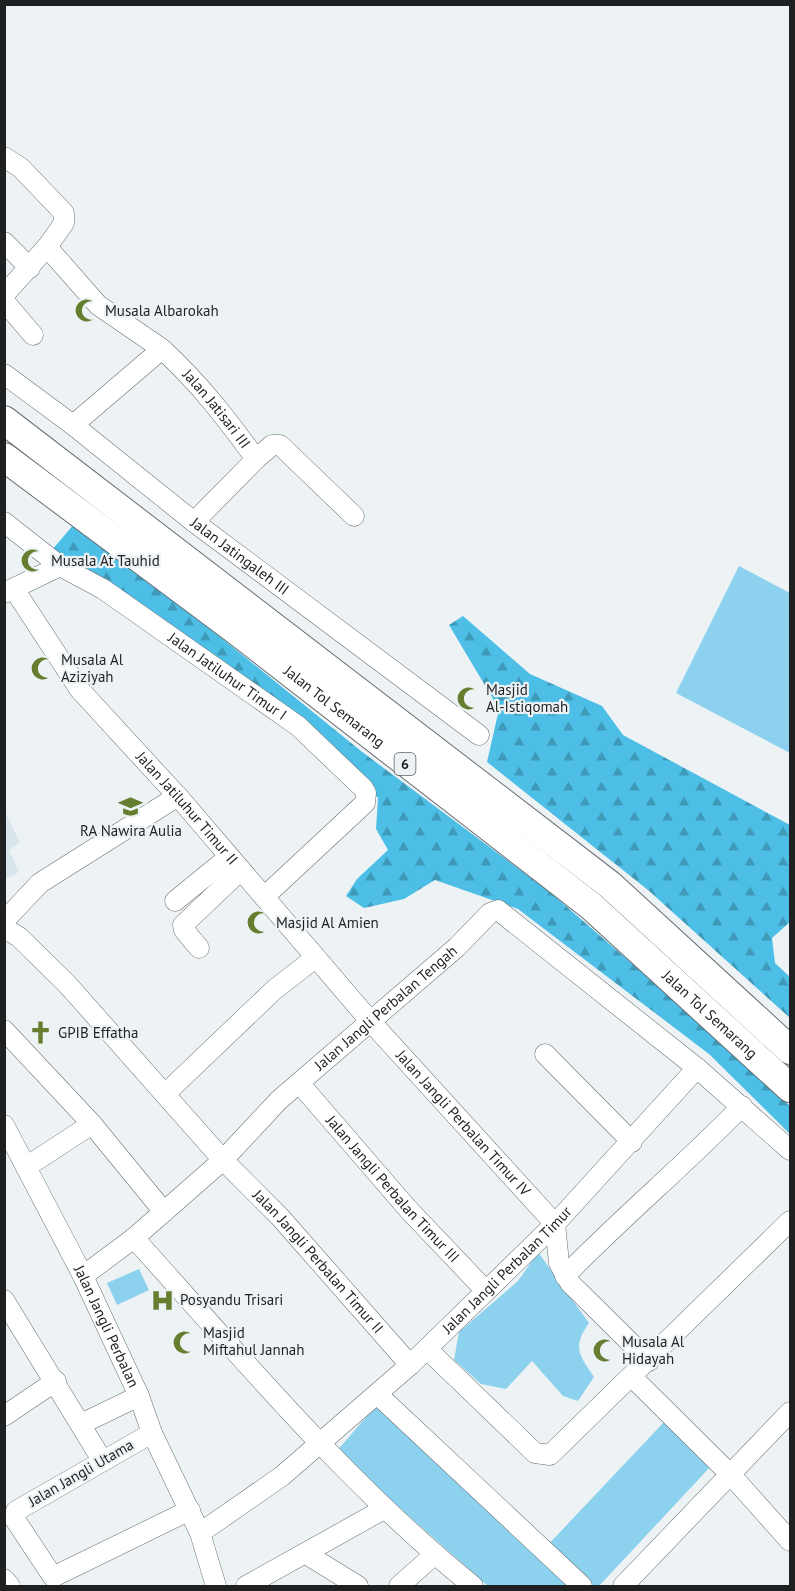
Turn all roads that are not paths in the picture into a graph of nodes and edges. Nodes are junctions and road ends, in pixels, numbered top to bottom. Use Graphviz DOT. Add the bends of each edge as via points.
graph roads {
  1 [pos="4,157"];
  2 [pos="4,242"];
  3 [pos="47,247"];
  4 [pos="30,267"];
  5 [pos="4,295"];
  6 [pos="4,301"];
  7 [pos="33,335"];
  8 [pos="162,349"];
  9 [pos="4,374"];
  10 [pos="4,420"];
  11 [pos="73,425"];
  12 [pos="4,456"];
  13 [pos="256,459"];
  14 [pos="354,516"];
  15 [pos="4,522"];
  16 [pos="194,522"];
  17 [pos="60,566"];
  18 [pos="9,591"];
  19 [pos="479,735"];
  20 [pos="178,796"];
  21 [pos="235,863"];
  22 [pos="264,897"];
  23 [pos="175,901"];
  24 [pos="4,921"];
  25 [pos="4,928"];
  26 [pos="199,948"];
  27 [pos="315,958"];
  28 [pos="371,1022"];
  29 [pos="4,1030"];
  30 [pos="790,1050"];
  31 [pos="546,1054"];
  32 [pos="698,1068"];
  33 [pos="300,1084"];
  34 [pos="790,1088"];
  35 [pos="165,1094"];
  36 [pos="742,1106"];
  37 [pos="92,1124"];
  38 [pos="4,1125"];
  39 [pos="632,1142"];
  40 [pos="790,1150"];
  41 [pos="223,1160"];
  42 [pos="26,1167"];
  43 [pos="164,1212"];
  44 [pos="790,1221"];
  45 [pos="555,1224"];
  46 [pos="134,1238"];
  47 [pos="83,1276"];
  48 [pos="565,1276"];
  49 [pos="486,1291"];
  50 [pos="4,1300"];
  51 [pos="427,1349"];
  52 [pos="649,1361"];
  53 [pos="411,1365"];
  54 [pos="632,1377"];
  55 [pos="56,1381"];
  56 [pos="377,1394"];
  57 [pos="139,1396"];
  58 [pos="790,1412"];
  59 [pos="4,1416"];
  60 [pos="81,1424"];
  61 [pos="152,1433"];
  62 [pos="320,1444"];
  63 [pos="102,1460"];
  64 [pos="731,1475"];
  65 [pos="384,1509"];
  66 [pos="190,1510"];
  67 [pos="200,1533"];
  68 [pos="790,1541"];
  69 [pos="306,1554"];
  70 [pos="434,1555"];
  71 [pos="4,1580"];
  72 [pos="56,1582"];
  73 [pos="10,1587"];
  74 [pos="216,1587"];
  75 [pos="246,1587"];
  76 [pos="358,1587"];
  77 [pos="399,1587"];
  78 [pos="473,1587"];
  79 [pos="582,1587"];
  80 [pos="623,1587"];
  1 -- 3 [label="street" via="21,168 64,213 64,223"];
  2 -- 4 [label="street"];
  3 -- 4 [label="street"];
  3 -- 8 [label="street, Jalan Jatisari III" via="98,305"];
  4 -- 5 [label="street"];
  6 -- 7 [label="street"];
  8 -- 11 [label="street"];
  8 -- 13 [label="street, Jalan Jatisari III" via="204,389"];
  9 -- 11 [label="street, Jalan Jatingaleh III"];
  10 -- 30 [label="highway, Jalan Tol Semarang / 6" via="610,885"];
  11 -- 16 [label="street, Jalan Jatingaleh III"];
  12 -- 34 [label="highway, Jalan Tol Semarang / 6" via="591,906"];
  13 -- 14 [label="street" via="272,445 280,445"];
  13 -- 16 [label="street, Jalan Jatisari III"];
  15 -- 17 [label="street"];
  16 -- 19 [label="street, Jalan Jatingaleh III"];
  17 -- 18 [label="street"];
  17 -- 22 [label="street, Jalan Jatiluhur Timur I" via="103,589 298,726 363,788 367,798 361,807"];
  18 -- 20 [label="street, Jalan Jatiluhur Timur II" via="80,690"];
  20 -- 21 [label="street, Jalan Jatiluhur Timur II"];
  20 -- 24 [label="street" via="40,883"];
  21 -- 22 [label="street, Jalan Jatiluhur Timur II"];
  21 -- 23 [label="street"];
  21 -- 26 [label="street" via="183,925"];
  22 -- 27 [label="street, Jalan Jatiluhur Timur II"];
  25 -- 35 [label="street, Jalan Jangli Perbalan Timur II" via="19,937 67,984"];
  27 -- 28 [label="street, Jalan Jatiluhur Timur II"];
  27 -- 35 [label="street" via="274,990"];
  28 -- 32 [label="street, Jalan Jangli Perbalan Tengah" via="490,913 498,910"];
  28 -- 33 [label="street, Jalan Jangli Perbalan Tengah"];
  28 -- 45 [label="street, Jalan Jangli Perbalan Timur IV"];
  29 -- 37 [label="street"];
  31 -- 39 [label="street"];
  32 -- 36 [label="street"];
  32 -- 39 [label="street, Jalan Jangli Perbalan Timur"];
  33 -- 41 [label="street, Jalan Jangli Perbalan Tengah" via="260,1119"];
  33 -- 49 [label="street, Jalan Jangli Perbalan Timur III" via="408,1209"];
  35 -- 41 [label="street, Jalan Jangli Perbalan Timur II"];
  36 -- 40 [label="street"];
  36 -- 48 [label="street"];
  37 -- 42 [label="street"];
  37 -- 43 [label="street"];
  38 -- 42 [label="street, Jalan Jangli Perbalan"];
  39 -- 45 [label="street, Jalan Jangli Perbalan Timur"];
  41 -- 43 [label="street, Jalan Jangli Perbalan Tengah"];
  41 -- 53 [label="street, Jalan Jangli Perbalan Timur II" via="280,1217"];
  42 -- 47 [label="street, Jalan Jangli Perbalan"];
  43 -- 46 [label="street, Jalan Jangli Perbalan Tengah"];
  44 -- 52 [label="street"];
  45 -- 48 [label="street" via="559,1263"];
  45 -- 49 [label="street, Jalan Jangli Perbalan Timur"];
  46 -- 47 [label="street, Jalan Jangli Perbalan Tengah"];
  46 -- 62 [label="street"];
  47 -- 57 [label="street, Jalan Jangli Perbalan"];
  48 -- 52 [label="street"];
  49 -- 51 [label="street, Jalan Jangli Perbalan Timur"];
  50 -- 55 [label="street"];
  51 -- 53 [label="street, Jalan Jangli Perbalan Timur"];
  51 -- 54 [label="street" via="541,1455 555,1451"];
  52 -- 54 [label="street"];
  53 -- 56 [label="street, Jalan Jangli Perbalan Timur"];
  54 -- 64 [label="street"];
  55 -- 59 [label="street"];
  55 -- 60 [label="street"];
  56 -- 62 [label="street, Jalan Jangli Perbalan Timur"];
  56 -- 79 [label="street"];
  57 -- 60 [label="street"];
  57 -- 61 [label="street, Jalan Jangli Perbalan"];
  58 -- 64 [label="street"];
  60 -- 63 [label="street"];
  61 -- 63 [label="street, Jalan Jangli Utama"];
  61 -- 66 [label="street, Jalan Jangli Perbalan"];
  62 -- 65 [label="street"];
  62 -- 67 [label="street, Jalan Jangli Perbalan Timur" via="282,1476"];
  63 -- 72 [label="street, Jalan Jangli Utama" via="14,1513"];
  64 -- 68 [label="street"];
  64 -- 80 [label="street"];
  65 -- 69 [label="street"];
  65 -- 70 [label="street"];
  66 -- 67 [label="street, Jalan Jangli Perbalan"];
  66 -- 72 [label="street, Jalan Jangli Utama"];
  67 -- 74 [label="street, Jalan Jangli Perbalan"];
  69 -- 75 [label="street"];
  69 -- 76 [label="street"];
  70 -- 77 [label="street"];
  70 -- 78 [label="street"];
  71 -- 73 [label="street"];
}
